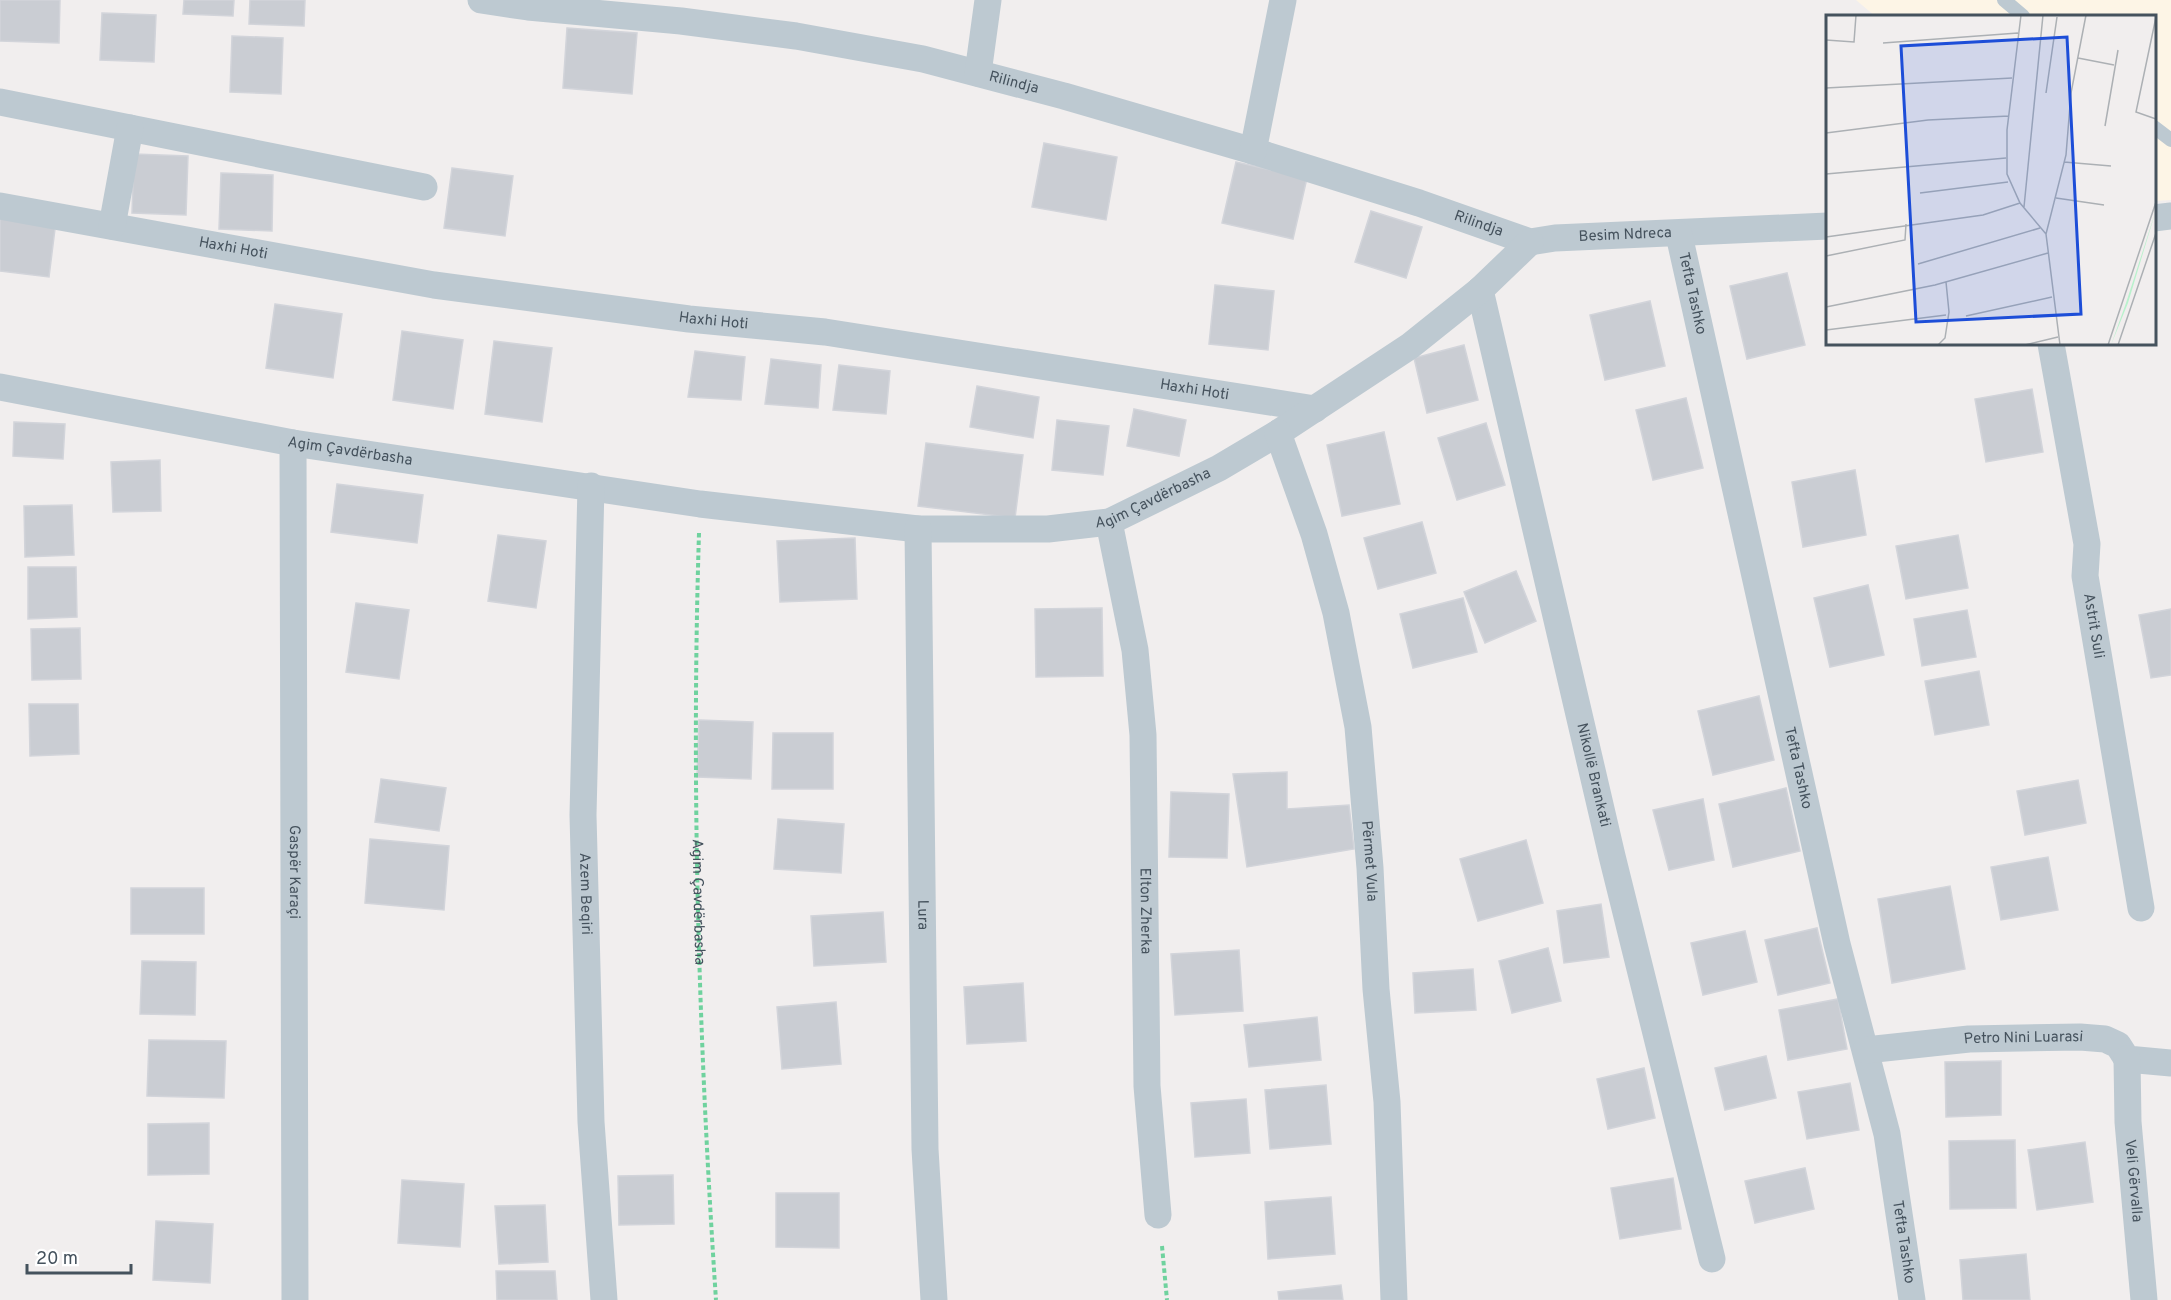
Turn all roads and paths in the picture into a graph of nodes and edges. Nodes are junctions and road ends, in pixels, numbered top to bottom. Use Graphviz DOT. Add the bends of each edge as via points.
graph roads {
  1 [pos="481,0"];
  2 [pos="988,0"];
  3 [pos="1283,0"];
  4 [pos="2004,0"];
  5 [pos="2022,15"];
  6 [pos="978,73"];
  7 [pos="0,102"];
  8 [pos="130,128"];
  9 [pos="2156,129"];
  10 [pos="2171,140"];
  11 [pos="1253,151"];
  12 [pos="424,187"];
  13 [pos="0,206"];
  14 [pos="2171,216"];
  15 [pos="2156,218"];
  16 [pos="112,226"];
  17 [pos="1826,226"];
  18 [pos="1679,235"];
  19 [pos="1530,242"];
  20 [pos="1480,290"];
  21 [pos="2051,345"];
  22 [pos="0,387"];
  23 [pos="1315,409"];
  24 [pos="1278,434"];
  25 [pos="293,443"];
  26 [pos="591,486"];
  27 [pos="700,504"];
  28 [pos="1109,522"];
  29 [pos="918,529"];
  30 [pos="2141,908"];
  31 [pos="1866,1050"];
  32 [pos="2127,1059"];
  33 [pos="2171,1062"];
  34 [pos="1158,1215"];
  35 [pos="1712,1258"];
  36 [pos="295,1300"];
  37 [pos="604,1300"];
  38 [pos="716,1300"];
  39 [pos="934,1300"];
  40 [pos="1167,1300"];
  41 [pos="1394,1300"];
  42 [pos="1912,1300"];
  43 [pos="2144,1300"];
  1 -- 6 [label="street, Rilindja" via="796,36"];
  2 -- 6 [label="street"];
  3 -- 11 [label="street"];
  4 -- 5 [label="lane"];
  6 -- 11 [label="street, Rilindja"];
  7 -- 8 [label="street"];
  8 -- 12 [label="street"];
  8 -- 16 [label="street"];
  9 -- 10 [label="lane"];
  11 -- 19 [label="street, Rilindja"];
  13 -- 16 [label="street, Haxhi Hoti"];
  14 -- 15 [label="street"];
  16 -- 23 [label="street, Haxhi Hoti" via="434,285 689,319 825,332"];
  17 -- 18 [label="street, Besim Ndreca"];
  18 -- 19 [label="street, Besim Ndreca"];
  18 -- 31 [label="street, Tefta Tashko" via="1837,944"];
  19 -- 20 [label="street, Agim Çavdërbasha"];
  20 -- 23 [label="street, Agim Çavdërbasha" via="1410,346"];
  20 -- 35 [label="street, Nikollë Brankati" via="1609,845"];
  21 -- 30 [label="street, Astrit Suli" via="2087,544 2085,576"];
  22 -- 25 [label="street, Agim Çavdërbasha"];
  23 -- 24 [label="street, Agim Çavdërbasha"];
  24 -- 28 [label="street, Agim Çavdërbasha" via="1220,468"];
  24 -- 41 [label="street, Përmet Vula" via="1314,534 1336,613 1358,727 1387,1102"];
  25 -- 26 [label="street, Agim Çavdërbasha"];
  25 -- 36 [label="street, Gaspër Karaçi"];
  26 -- 27 [label="street, Agim Çavdërbasha"];
  26 -- 37 [label="street, Azem Beqiri" via="583,826 591,1122"];
  27 -- 29 [label="street, Agim Çavdërbasha"];
  27 -- 38 [label="path, Agim Çavdërbasha" via="695,671 697,858"];
  28 -- 29 [label="street, Agim Çavdërbasha" via="1048,529"];
  28 -- 34 [label="street, Elton Zherka" via="1135,650 1143,735 1147,1086"];
  29 -- 39 [label="street, Lura" via="925,1149"];
  31 -- 32 [label="street, Petro Nini Luarasi" via="1970,1039 2080,1037 2105,1039 2118,1045"];
  31 -- 42 [label="street, Tefta Tashko" via="1887,1134"];
  32 -- 33 [label="street"];
  32 -- 43 [label="street, Veli Gërvalla" via="2128,1122"];
  34 -- 40 [label="path"];
}
